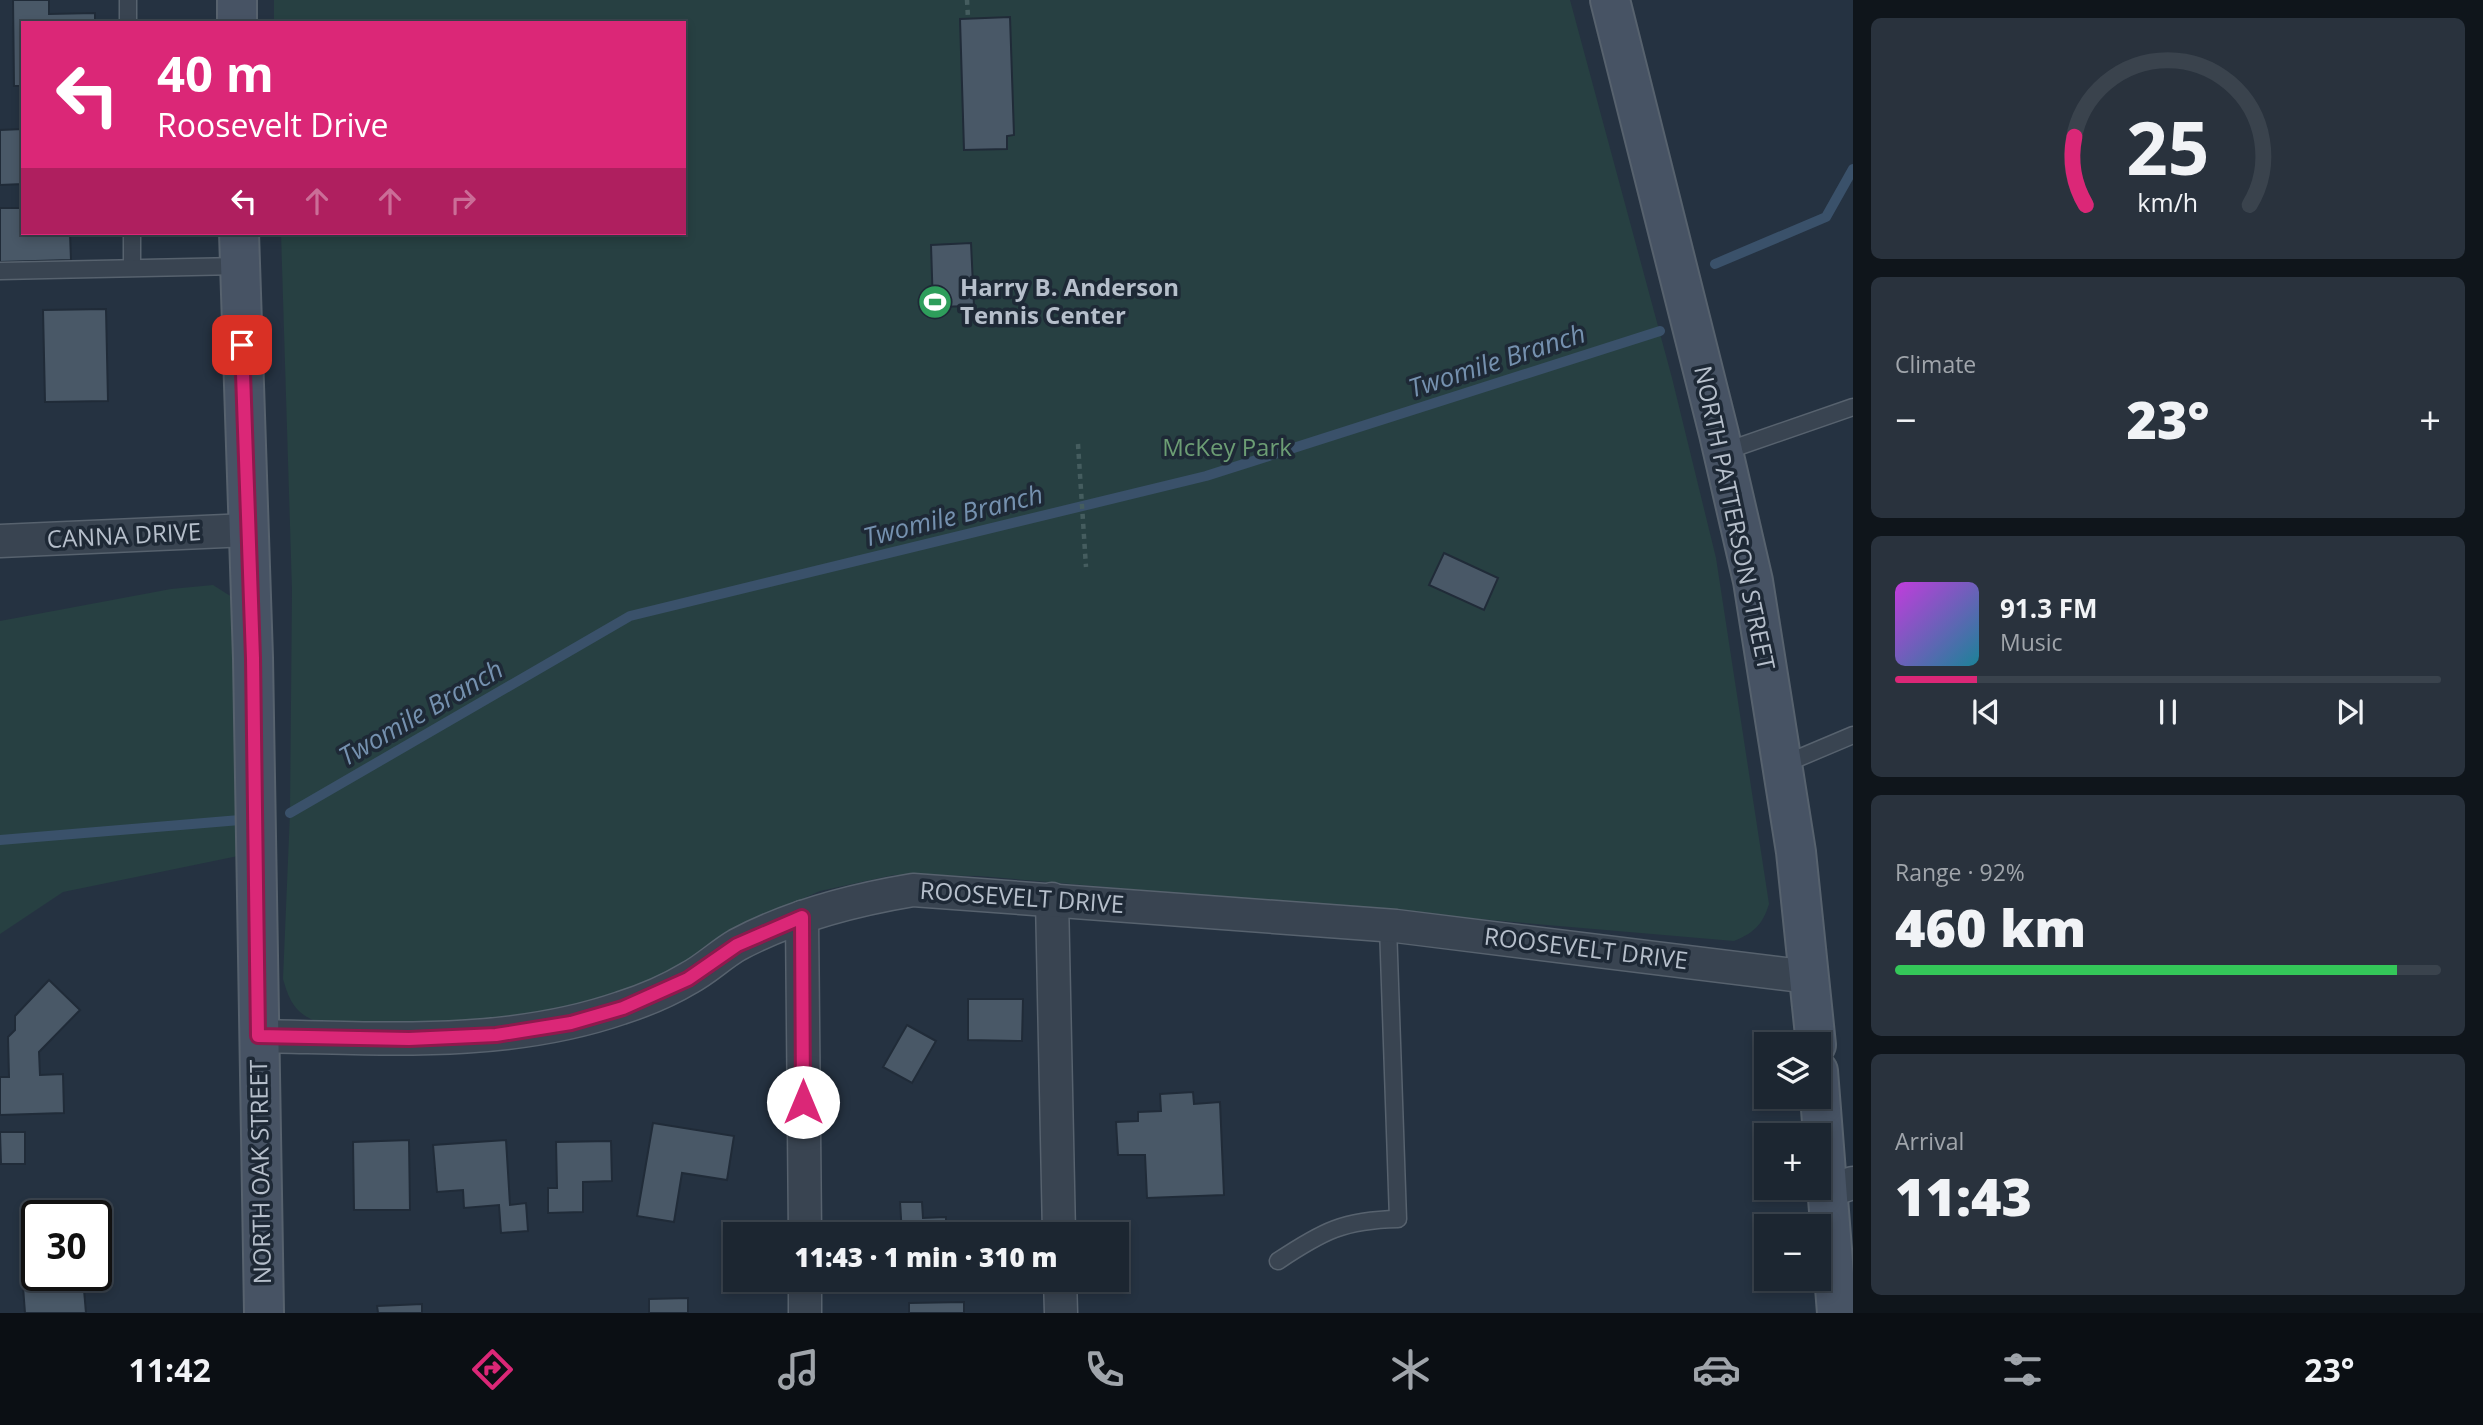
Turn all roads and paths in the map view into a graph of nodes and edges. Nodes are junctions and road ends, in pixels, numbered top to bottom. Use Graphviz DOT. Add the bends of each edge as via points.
graph roads {
  1 [pos="128,0"];
  2 [pos="237,0"];
  3 [pos="967,0"];
  4 [pos="1610,0"];
  5 [pos="968,19"];
  6 [pos="128,21"];
  7 [pos="237,21"];
  8 [pos="132,235"];
  9 [pos="239,249"];
  10 [pos="132,267"];
  11 [pos="0,271"];
  12 [pos="1853,407"];
  13 [pos="1078,444"];
  14 [pos="1723,452"];
  15 [pos="248,530"];
  16 [pos="0,541"];
  17 [pos="1086,567"];
  18 [pos="1853,735"];
  19 [pos="1782,765"];
  20 [pos="1052,899"];
  21 [pos="802,917"];
  22 [pos="1388,926"];
  23 [pos="1810,977"];
  24 [pos="1815,1032"];
  25 [pos="258,1036"];
  26 [pos="1825,1109"];
  27 [pos="1841,1187"];
  28 [pos="804,1222"];
  29 [pos="1059,1222"];
  30 [pos="1278,1261"];
  31 [pos="805,1292"];
  32 [pos="1060,1292"];
  33 [pos="264,1313"];
  34 [pos="805,1313"];
  35 [pos="1061,1313"];
  36 [pos="1837,1313"];
  1 -- 6 [label="lane"];
  2 -- 7 [label="main road"];
  3 -- 5 [label="path"];
  4 -- 14 [label="main road, NORTH PATTERSON STREET"];
  8 -- 10 [label="lane"];
  9 -- 10 [label="lane"];
  9 -- 15 [label="main road, NORTH OAK STREET"];
  10 -- 11 [label="lane"];
  12 -- 14 [label="lane"];
  13 -- 17 [label="path"];
  14 -- 19 [label="main road, NORTH PATTERSON STREET" via="1753,581"];
  15 -- 16 [label="street, CANNA DRIVE"];
  15 -- 25 [label="main road, NORTH OAK STREET"];
  18 -- 19 [label="lane"];
  19 -- 23 [label="main road, NORTH PATTERSON STREET"];
  20 -- 21 [label="street, ROOSEVELT DRIVE" via="914,890"];
  20 -- 22 [label="street, ROOSEVELT DRIVE"];
  20 -- 29 [label="street"];
  21 -- 25 [label="street, ROOSEVELT DRIVE" via="737,945 688,979 623,1008 571,1023 496,1035 409,1039"];
  21 -- 28 [label="street"];
  22 -- 23 [label="street, ROOSEVELT DRIVE"];
  22 -- 30 [label="lane" via="1398,1219 1359,1220 1314,1237"];
  23 -- 24 [label="main road, NORTH PATTERSON STREET"];
  25 -- 33 [label="main road, NORTH OAK STREET"];
  26 -- 27 [label="main road"];
  27 -- 36 [label="main road"];
  31 -- 34 [label="street"];
  32 -- 35 [label="street"];
}
